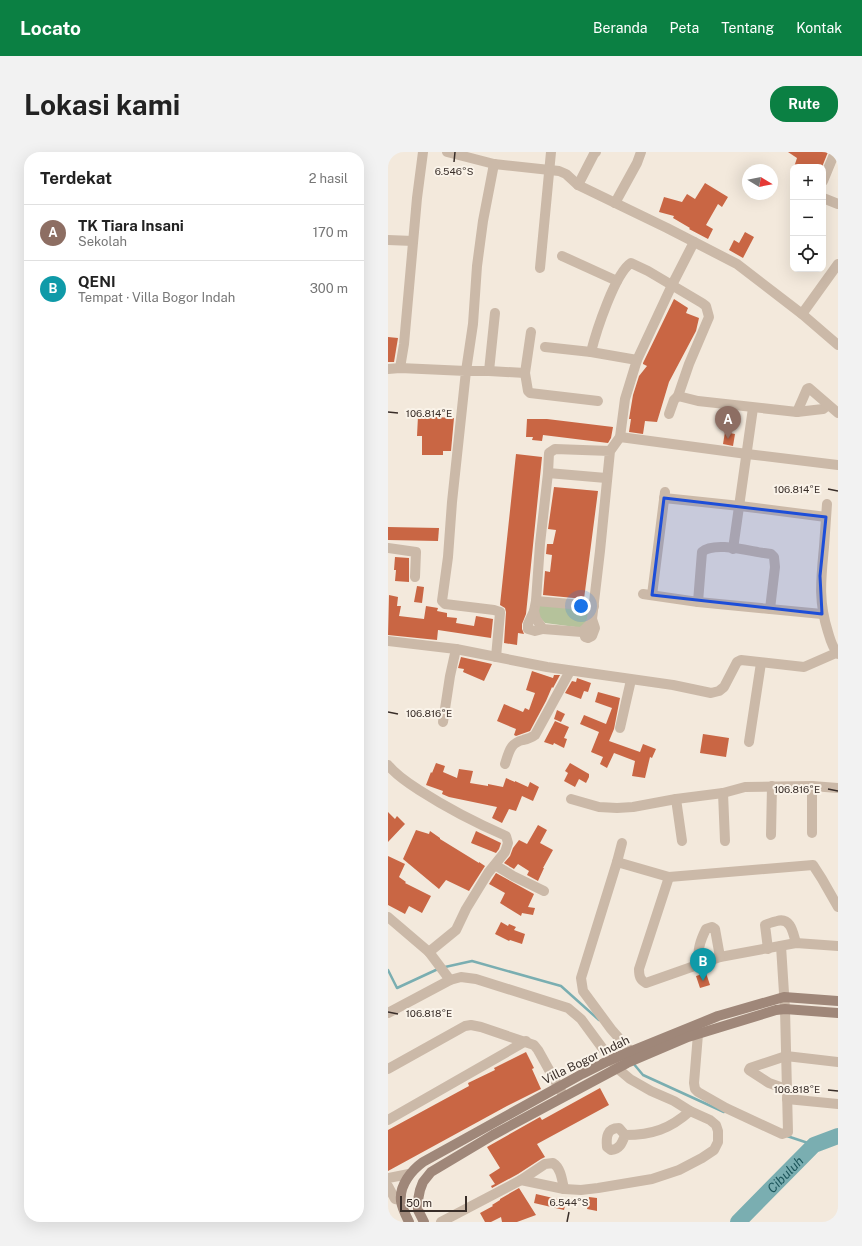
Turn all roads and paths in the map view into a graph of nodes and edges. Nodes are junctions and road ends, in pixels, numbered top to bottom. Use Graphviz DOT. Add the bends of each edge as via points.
graph roads {
  1 [pos="423,152"];
  2 [pos="447,152"];
  3 [pos="551,152"];
  4 [pos="596,152"];
  5 [pos="641,152"];
  6 [pos="835,152"];
  7 [pos="494,164"];
  8 [pos="549,170"];
  9 [pos="826,174"];
  10 [pos="578,185"];
  11 [pos="826,199"];
  12 [pos="615,203"];
  13 [pos="838,204"];
  14 [pos="388,240"];
  15 [pos="413,241"];
  16 [pos="694,242"];
  17 [pos="562,256"];
  18 [pos="838,264"];
  19 [pos="540,268"];
  20 [pos="617,281"];
  21 [pos="672,285"];
  22 [pos="495,313"];
  23 [pos="802,314"];
  24 [pos="532,332"];
  25 [pos="838,345"];
  26 [pos="545,347"];
  27 [pos="591,352"];
  28 [pos="637,360"];
  29 [pos="400,368"];
  30 [pos="388,369"];
  31 [pos="489,371"];
  32 [pos="466,372"];
  33 [pos="525,373"];
  34 [pos="678,396"];
  35 [pos="598,401"];
  36 [pos="828,405"];
  37 [pos="753,408"];
  38 [pos="798,412"];
  39 [pos="838,413"];
  40 [pos="669,414"];
  41 [pos="620,437"];
  42 [pos="610,451"];
  43 [pos="747,454"];
  44 [pos="838,465"];
  45 [pos="548,473"];
  46 [pos="606,478"];
  47 [pos="827,504"];
  48 [pos="740,506"];
  49 [pos="826,517"];
  50 [pos="388,548"];
  51 [pos="733,549"];
  52 [pos="415,577"];
  53 [pos="536,600"];
  54 [pos="698,602"];
  55 [pos="594,606"];
  56 [pos="770,609"];
  57 [pos="822,614"];
  58 [pos="388,641"];
  59 [pos="456,649"];
  60 [pos="837,653"];
  61 [pos="496,657"];
  62 [pos="762,663"];
  63 [pos="570,670"];
  64 [pos="631,680"];
  65 [pos="443,722"];
  66 [pos="620,728"];
  67 [pos="749,742"];
  68 [pos="505,764"];
  69 [pos="388,765"];
  70 [pos="772,786"];
  71 [pos="812,786"];
  72 [pos="838,788"];
  73 [pos="724,793"];
  74 [pos="571,799"];
  75 [pos="676,799"];
  76 [pos="812,833"];
  77 [pos="771,835"];
  78 [pos="682,841"];
  79 [pos="725,841"];
  80 [pos="622,843"];
  81 [pos="616,862"];
  82 [pos="495,865"];
  83 [pos="668,877"];
  84 [pos="544,891"];
  85 [pos="838,906"];
  86 [pos="388,917"];
  87 [pos="796,942"];
  88 [pos="781,946"];
  89 [pos="838,946"];
  90 [pos="768,949"];
  91 [pos="429,952"];
  92 [pos="720,957"];
  93 [pos="698,965"];
  94 [pos="447,976"];
  95 [pos="784,997"];
  96 [pos="838,1001"];
  97 [pos="785,1009"];
  98 [pos="388,1013"];
  99 [pos="838,1013"];
  100 [pos="698,1034"];
  101 [pos="526,1041"];
  102 [pos="628,1055"];
  103 [pos="786,1056"];
  104 [pos="610,1060"];
  105 [pos="838,1062"];
  106 [pos="617,1068"];
  107 [pos="388,1069"];
  108 [pos="558,1086"];
  109 [pos="786,1094"];
  110 [pos="564,1096"];
  111 [pos="838,1104"];
  112 [pos="690,1112"];
  113 [pos="388,1120"];
  114 [pos="625,1135"];
  115 [pos="409,1174"];
  116 [pos="388,1178"];
  117 [pos="521,1180"];
  118 [pos="388,1186"];
  119 [pos="564,1189"];
  120 [pos="395,1200"];
  121 [pos="409,1222"];
  122 [pos="424,1222"];
  123 [pos="441,1222"];
  1 -- 15 [label="street"];
  2 -- 7 [label="street"];
  3 -- 8 [label="street"];
  4 -- 10 [label="street"];
  5 -- 12 [label="street"];
  6 -- 9 [label="street"];
  7 -- 8 [label="street"];
  7 -- 32 [label="street" via="483,221"];
  8 -- 10 [label="street" via="566,174"];
  8 -- 19 [label="street"];
  10 -- 12 [label="street"];
  11 -- 13 [label="street"];
  12 -- 16 [label="street"];
  14 -- 15 [label="street"];
  15 -- 29 [label="street"];
  16 -- 21 [label="street"];
  16 -- 23 [label="street" via="737,264"];
  17 -- 20 [label="street"];
  18 -- 23 [label="street"];
  20 -- 21 [label="street" via="631,263"];
  20 -- 27 [label="street"];
  21 -- 28 [label="street"];
  21 -- 34 [label="street" via="706,306 709,318"];
  22 -- 31 [label="street"];
  23 -- 25 [label="street"];
  24 -- 33 [label="street"];
  26 -- 27 [label="street"];
  27 -- 28 [label="street"];
  28 -- 41 [label="street" via="625,399"];
  29 -- 30 [label="street"];
  29 -- 32 [label="street"];
  31 -- 32 [label="street"];
  31 -- 33 [label="street"];
  32 -- 61 [label="street" via="442,601 445,604 500,612"];
  33 -- 35 [label="street" via="530,393"];
  34 -- 37 [label="street"];
  34 -- 40 [label="street"];
  36 -- 38 [label="street" via="823,409"];
  36 -- 38 [label="street" via="809,388"];
  36 -- 39 [label="street"];
  37 -- 38 [label="street"];
  37 -- 43 [label="street"];
  41 -- 42 [label="street"];
  41 -- 43 [label="street"];
  42 -- 45 [label="street" via="552,450 548,455"];
  42 -- 46 [label="street"];
  43 -- 44 [label="street"];
  43 -- 48 [label="street"];
  45 -- 46 [label="street"];
  45 -- 53 [label="street"];
  46 -- 55 [label="street"];
  47 -- 49 [label="street"];
  48 -- 49 [label="street"];
  48 -- 51 [label="street"];
  48 -- 54 [label="street" via="665,495 647,594"];
  49 -- 57 [label="street" via="820,576"];
  50 -- 52 [label="street" via="416,551"];
  51 -- 54 [label="street" via="710,547 702,552"];
  51 -- 56 [label="street" via="771,554 774,557"];
  53 -- 55 [label="street"];
  53 -- 55 [label="street" via="536,619 543,628 581,632 592,619"];
  54 -- 56 [label="street"];
  56 -- 57 [label="street"];
  57 -- 60 [label="street"];
  58 -- 59 [label="street"];
  59 -- 61 [label="street"];
  59 -- 65 [label="street"];
  60 -- 62 [label="street" via="804,667"];
  61 -- 63 [label="street"];
  62 -- 64 [label="street" via="740,660 727,682 715,693"];
  62 -- 67 [label="street"];
  63 -- 64 [label="street"];
  63 -- 68 [label="street" via="535,735 514,743"];
  64 -- 66 [label="street"];
  69 -- 82 [label="street" via="406,782 437,802 506,836 508,843 505,852"];
  70 -- 71 [label="street"];
  70 -- 73 [label="street" via="745,787"];
  70 -- 77 [label="street"];
  71 -- 72 [label="street"];
  71 -- 76 [label="street"];
  73 -- 75 [label="street"];
  73 -- 79 [label="street"];
  74 -- 75 [label="street" via="599,807 616,808"];
  75 -- 78 [label="street"];
  80 -- 81 [label="street"];
  81 -- 83 [label="street"];
  81 -- 102 [label="street" via="581,983 583,991"];
  82 -- 84 [label="street"];
  82 -- 91 [label="street" via="466,909 456,930"];
  83 -- 85 [label="street" via="813,865"];
  83 -- 93 [label="street" via="639,975 646,983"];
  86 -- 91 [label="street"];
  87 -- 88 [label="street"];
  87 -- 89 [label="street"];
  87 -- 90 [label="street" via="790,925 782,920 765,925"];
  88 -- 90 [label="street"];
  88 -- 95 [label="street"];
  90 -- 92 [label="street"];
  91 -- 94 [label="street"];
  92 -- 93 [label="street"];
  92 -- 93 [label="street" via="715,929 706,929 700,940"];
  94 -- 98 [label="street"];
  94 -- 104 [label="street" via="476,979 568,1008 581,1019"];
  95 -- 96 [label="street, Villa Bogor Indah"];
  95 -- 97 [label="street"];
  95 -- 102 [label="street, Villa Bogor Indah" via="718,1016"];
  97 -- 99 [label="street, Villa Bogor Indah"];
  97 -- 100 [label="street, Villa Bogor Indah"];
  97 -- 103 [label="street"];
  100 -- 102 [label="street, Villa Bogor Indah" via="641,1058"];
  100 -- 109 [label="street" via="694,1083 698,1092 782,1134 788,1132"];
  101 -- 107 [label="street" via="471,1025 465,1026"];
  101 -- 108 [label="street" via="538,1050"];
  101 -- 113 [label="street"];
  102 -- 104 [label="street, Villa Bogor Indah"];
  102 -- 106 [label="street, Villa Bogor Indah"];
  103 -- 105 [label="street"];
  103 -- 109 [label="street"];
  103 -- 109 [label="street" via="749,1070"];
  104 -- 106 [label="street"];
  104 -- 108 [label="street, Villa Bogor Indah"];
  106 -- 110 [label="street, Villa Bogor Indah"];
  106 -- 112 [label="street" via="630,1079"];
  108 -- 110 [label="street"];
  108 -- 115 [label="street, Villa Bogor Indah" via="423,1162"];
  109 -- 111 [label="street"];
  110 -- 122 [label="street, Villa Bogor Indah" via="431,1172 423,1182 418,1200 418,1210"];
  112 -- 114 [label="street" via="664,1129 639,1135"];
  112 -- 119 [label="street" via="710,1120 716,1125 718,1132 718,1142 714,1150 702,1158 679,1170 652,1178 598,1188"];
  115 -- 116 [label="street"];
  115 -- 120 [label="street" via="404,1188"];
  117 -- 119 [label="street"];
  117 -- 119 [label="street" via="545,1164 553,1163 559,1170"];
  117 -- 123 [label="street"];
  118 -- 120 [label="street"];
  120 -- 121 [label="street"];
}
